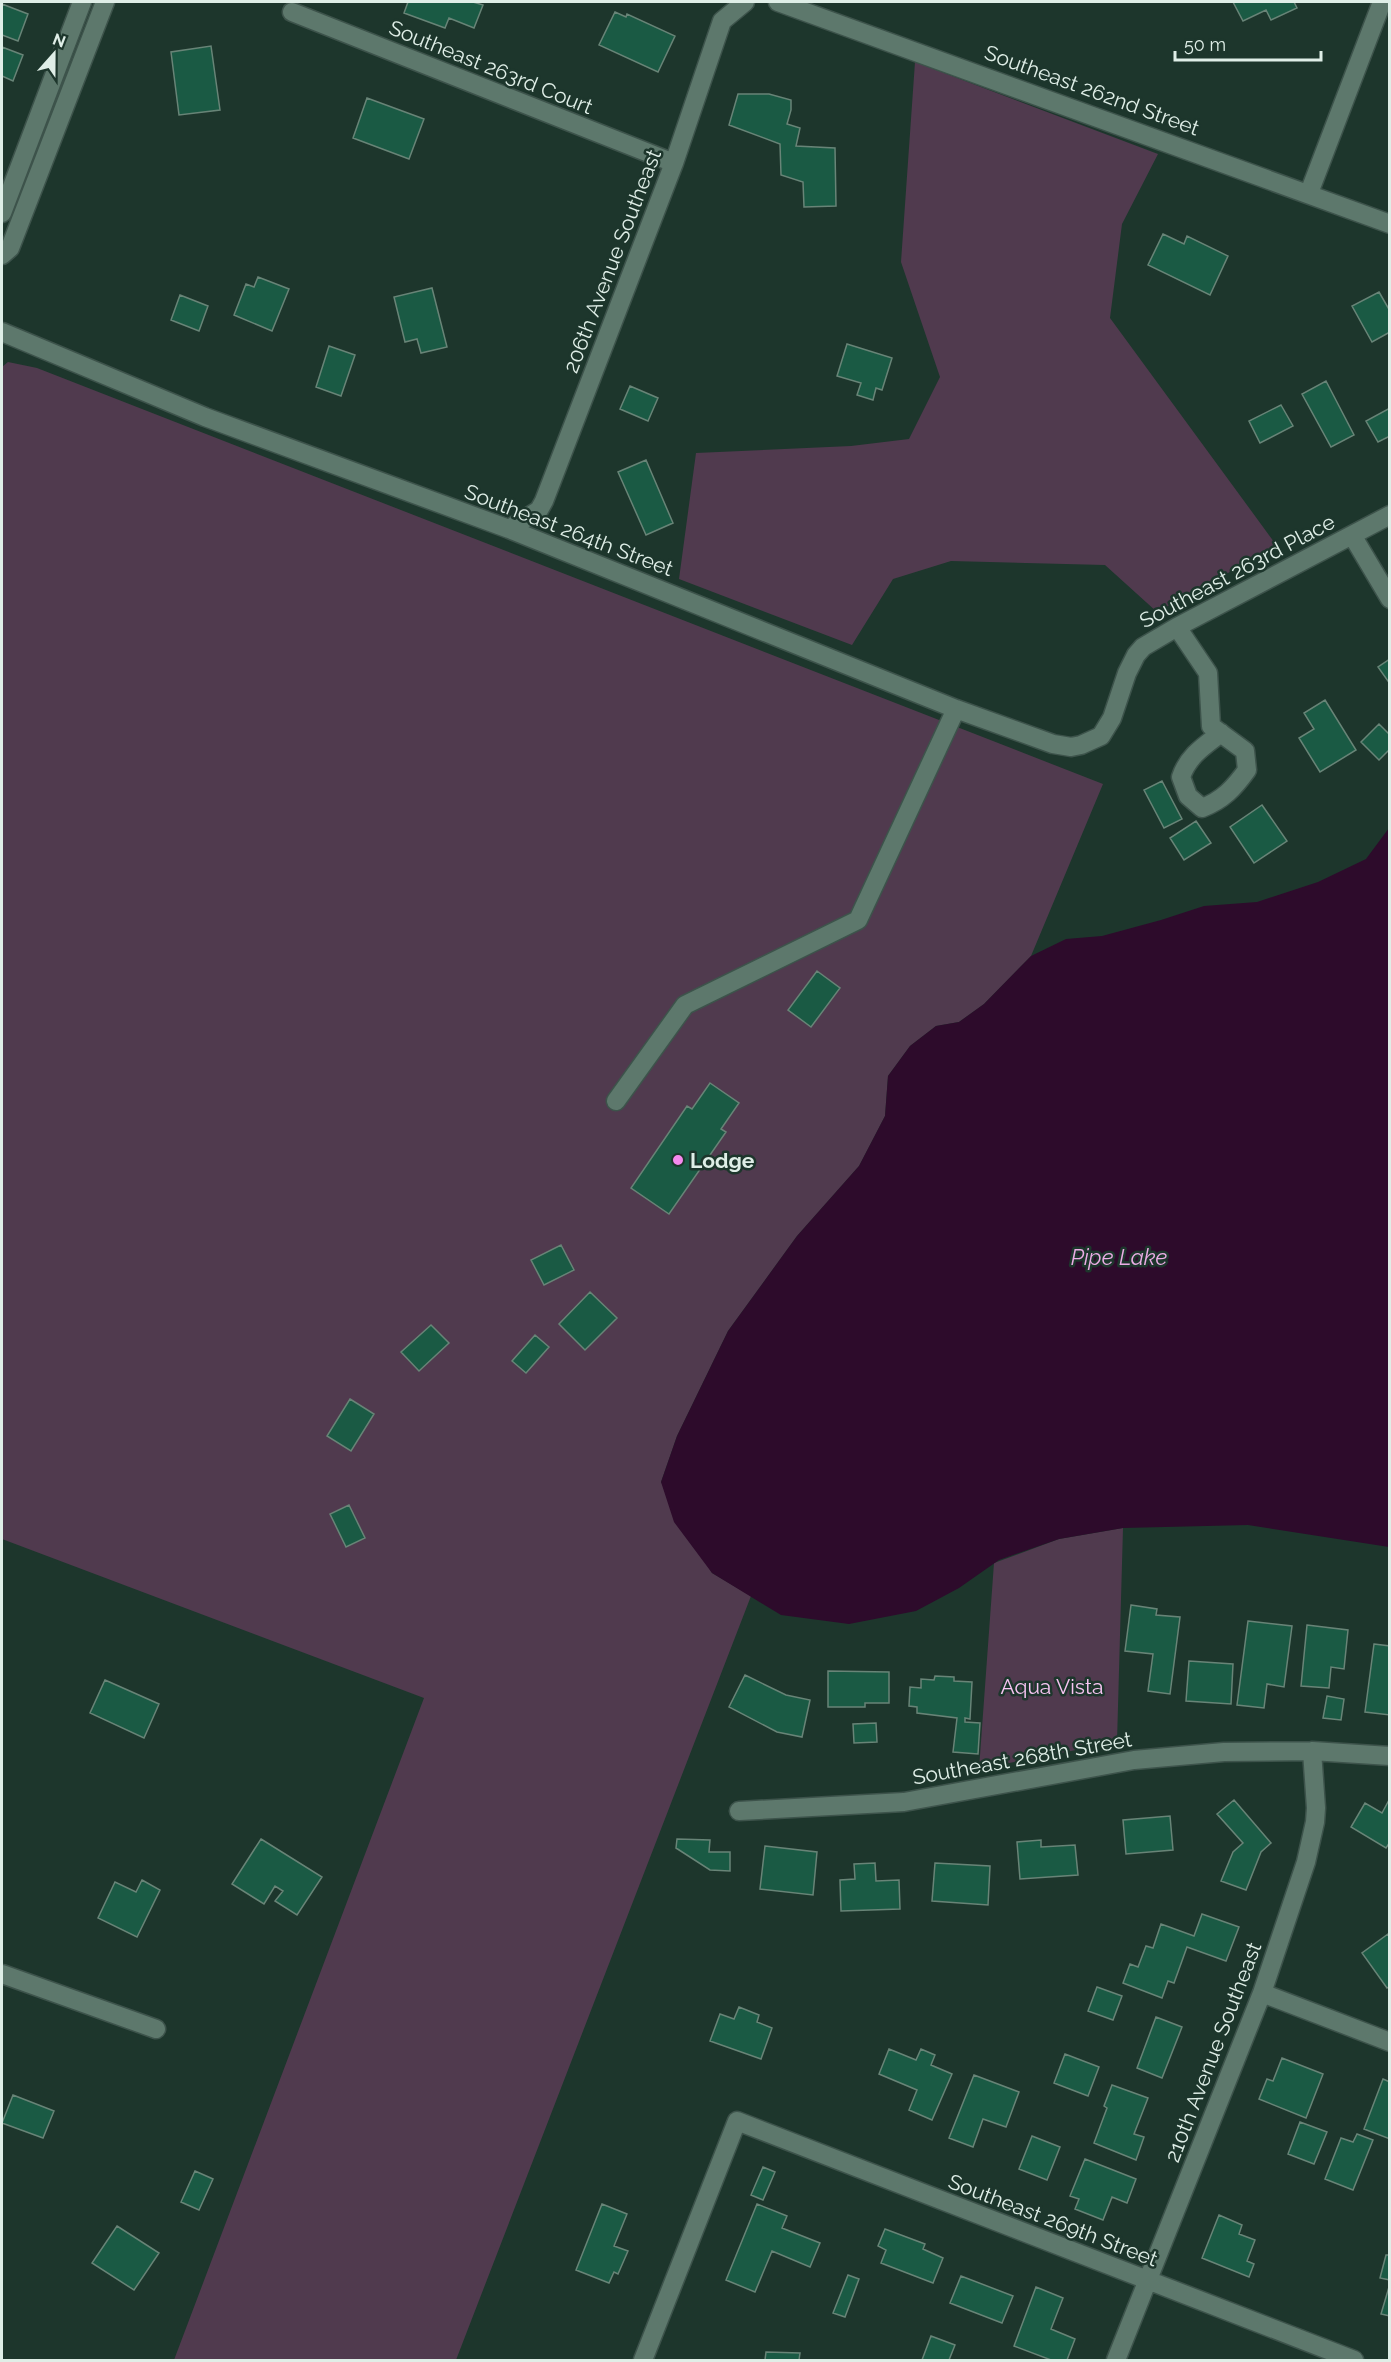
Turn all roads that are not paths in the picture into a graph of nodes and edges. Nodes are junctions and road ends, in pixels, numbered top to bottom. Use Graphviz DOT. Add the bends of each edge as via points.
graph roads {
  1 [pos="82,2"];
  2 [pos="105,2"];
  3 [pos="745,2"];
  4 [pos="778,2"];
  5 [pos="1382,2"];
  6 [pos="292,12"];
  7 [pos="674,163"];
  8 [pos="1310,193"];
  9 [pos="2,213"];
  10 [pos="1389,224"];
  11 [pos="2,255"];
  12 [pos="2,332"];
  13 [pos="1389,515"];
  14 [pos="509,530"];
  15 [pos="1352,534"];
  16 [pos="1389,599"];
  17 [pos="1177,627"];
  18 [pos="956,709"];
  19 [pos="1112,718"];
  20 [pos="1221,733"];
  21 [pos="616,1101"];
  22 [pos="1312,1751"];
  23 [pos="1389,1756"];
  24 [pos="739,1811"];
  25 [pos="2,1974"];
  26 [pos="1262,1993"];
  27 [pos="156,2029"];
  28 [pos="1389,2042"];
  29 [pos="1147,2280"];
  30 [pos="643,2361"];
  31 [pos="1116,2361"];
  32 [pos="1354,2361"];
  1 -- 9 [label="street"];
  2 -- 11 [label="street" via="10,248"];
  3 -- 7 [label="street, 206th Avenue Southeast" via="722,21"];
  4 -- 8 [label="street, Southeast 262nd Street"];
  5 -- 8 [label="street"];
  6 -- 7 [label="street, Southeast 263rd Court"];
  7 -- 14 [label="street, 206th Avenue Southeast" via="544,501 539,510"];
  8 -- 10 [label="street, Southeast 262nd Street"];
  12 -- 14 [label="street, Southeast 264th Street" via="205,417"];
  13 -- 15 [label="street, Southeast 263rd Place"];
  14 -- 18 [label="street, Southeast 264th Street"];
  15 -- 16 [label="street"];
  15 -- 17 [label="street, Southeast 263rd Place"];
  17 -- 19 [label="street, Southeast 263rd Place" via="1136,655"];
  17 -- 20 [label="street" via="1208,673 1211,726"];
  18 -- 19 [label="street, Southeast 264th Street" via="1071,747 1101,736"];
  18 -- 21 [label="street" via="858,920 685,1005"];
  22 -- 23 [label="street, Southeast 268th Street"];
  22 -- 24 [label="street, Southeast 268th Street" via="1224,1752 1134,1760 904,1802"];
  22 -- 26 [label="street, 210th Avenue Southeast" via="1316,1822"];
  25 -- 27 [label="street"];
  26 -- 28 [label="street"];
  26 -- 29 [label="street, 210th Avenue Southeast"];
  29 -- 30 [label="street, Southeast 269th Street" via="736,2121"];
  29 -- 31 [label="street, 210th Avenue Southeast"];
  29 -- 32 [label="street, Southeast 269th Street"];
}
